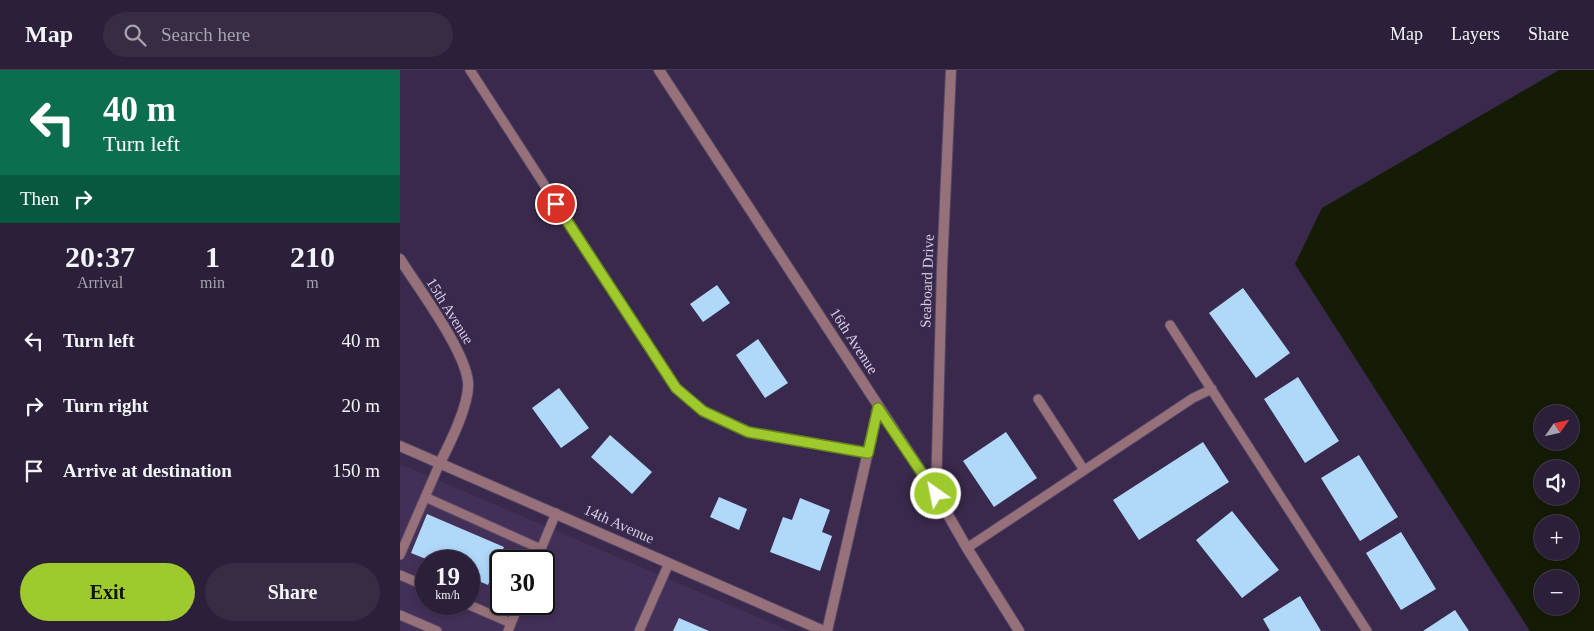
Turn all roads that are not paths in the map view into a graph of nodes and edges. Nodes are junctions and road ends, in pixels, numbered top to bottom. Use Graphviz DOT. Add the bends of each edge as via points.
graph roads {
  1 [pos="470,70"];
  2 [pos="659,70"];
  3 [pos="951,70"];
  4 [pos="400,259"];
  5 [pos="1170,325"];
  6 [pos="1212,389"];
  7 [pos="1038,399"];
  8 [pos="878,408"];
  9 [pos="400,446"];
  10 [pos="868,453"];
  11 [pos="439,464"];
  12 [pos="1084,470"];
  13 [pos="936,494"];
  14 [pos="425,497"];
  15 [pos="556,513"];
  16 [pos="967,548"];
  17 [pos="541,549"];
  18 [pos="400,555"];
  19 [pos="669,563"];
  20 [pos="400,575"];
  21 [pos="415,581"];
  22 [pos="480,611"];
  23 [pos="514,615"];
  24 [pos="400,616"];
  25 [pos="509,627"];
  26 [pos="437,631"];
  27 [pos="639,631"];
  28 [pos="826,631"];
  29 [pos="1019,631"];
  30 [pos="1367,631"];
  1 -- 10 [label="lane" via="676,388 703,411 748,432"];
  2 -- 8 [label="street, 16th Avenue"];
  3 -- 13 [label="street, Seaboard Drive"];
  4 -- 11 [label="street, 15th Avenue" via="459,353 468,383 456,432"];
  5 -- 6 [label="lane"];
  6 -- 12 [label="lane" via="1193,398"];
  6 -- 30 [label="lane"];
  7 -- 12 [label="lane"];
  8 -- 10 [label="street"];
  8 -- 13 [label="street, 16th Avenue"];
  9 -- 11 [label="street, 14th Avenue"];
  10 -- 28 [label="street"];
  11 -- 14 [label="lane"];
  11 -- 15 [label="street, 14th Avenue"];
  12 -- 16 [label="lane"];
  13 -- 16 [label="street, 16th Avenue"];
  14 -- 17 [label="lane"];
  14 -- 18 [label="lane"];
  15 -- 17 [label="lane"];
  15 -- 19 [label="street, 14th Avenue"];
  16 -- 29 [label="street, 16th Avenue"];
  19 -- 27 [label="lane"];
  19 -- 28 [label="street, 14th Avenue"];
  20 -- 21 [label="lane"];
  22 -- 25 [label="lane"];
  23 -- 25 [label="lane"];
  24 -- 26 [label="lane"];
}
